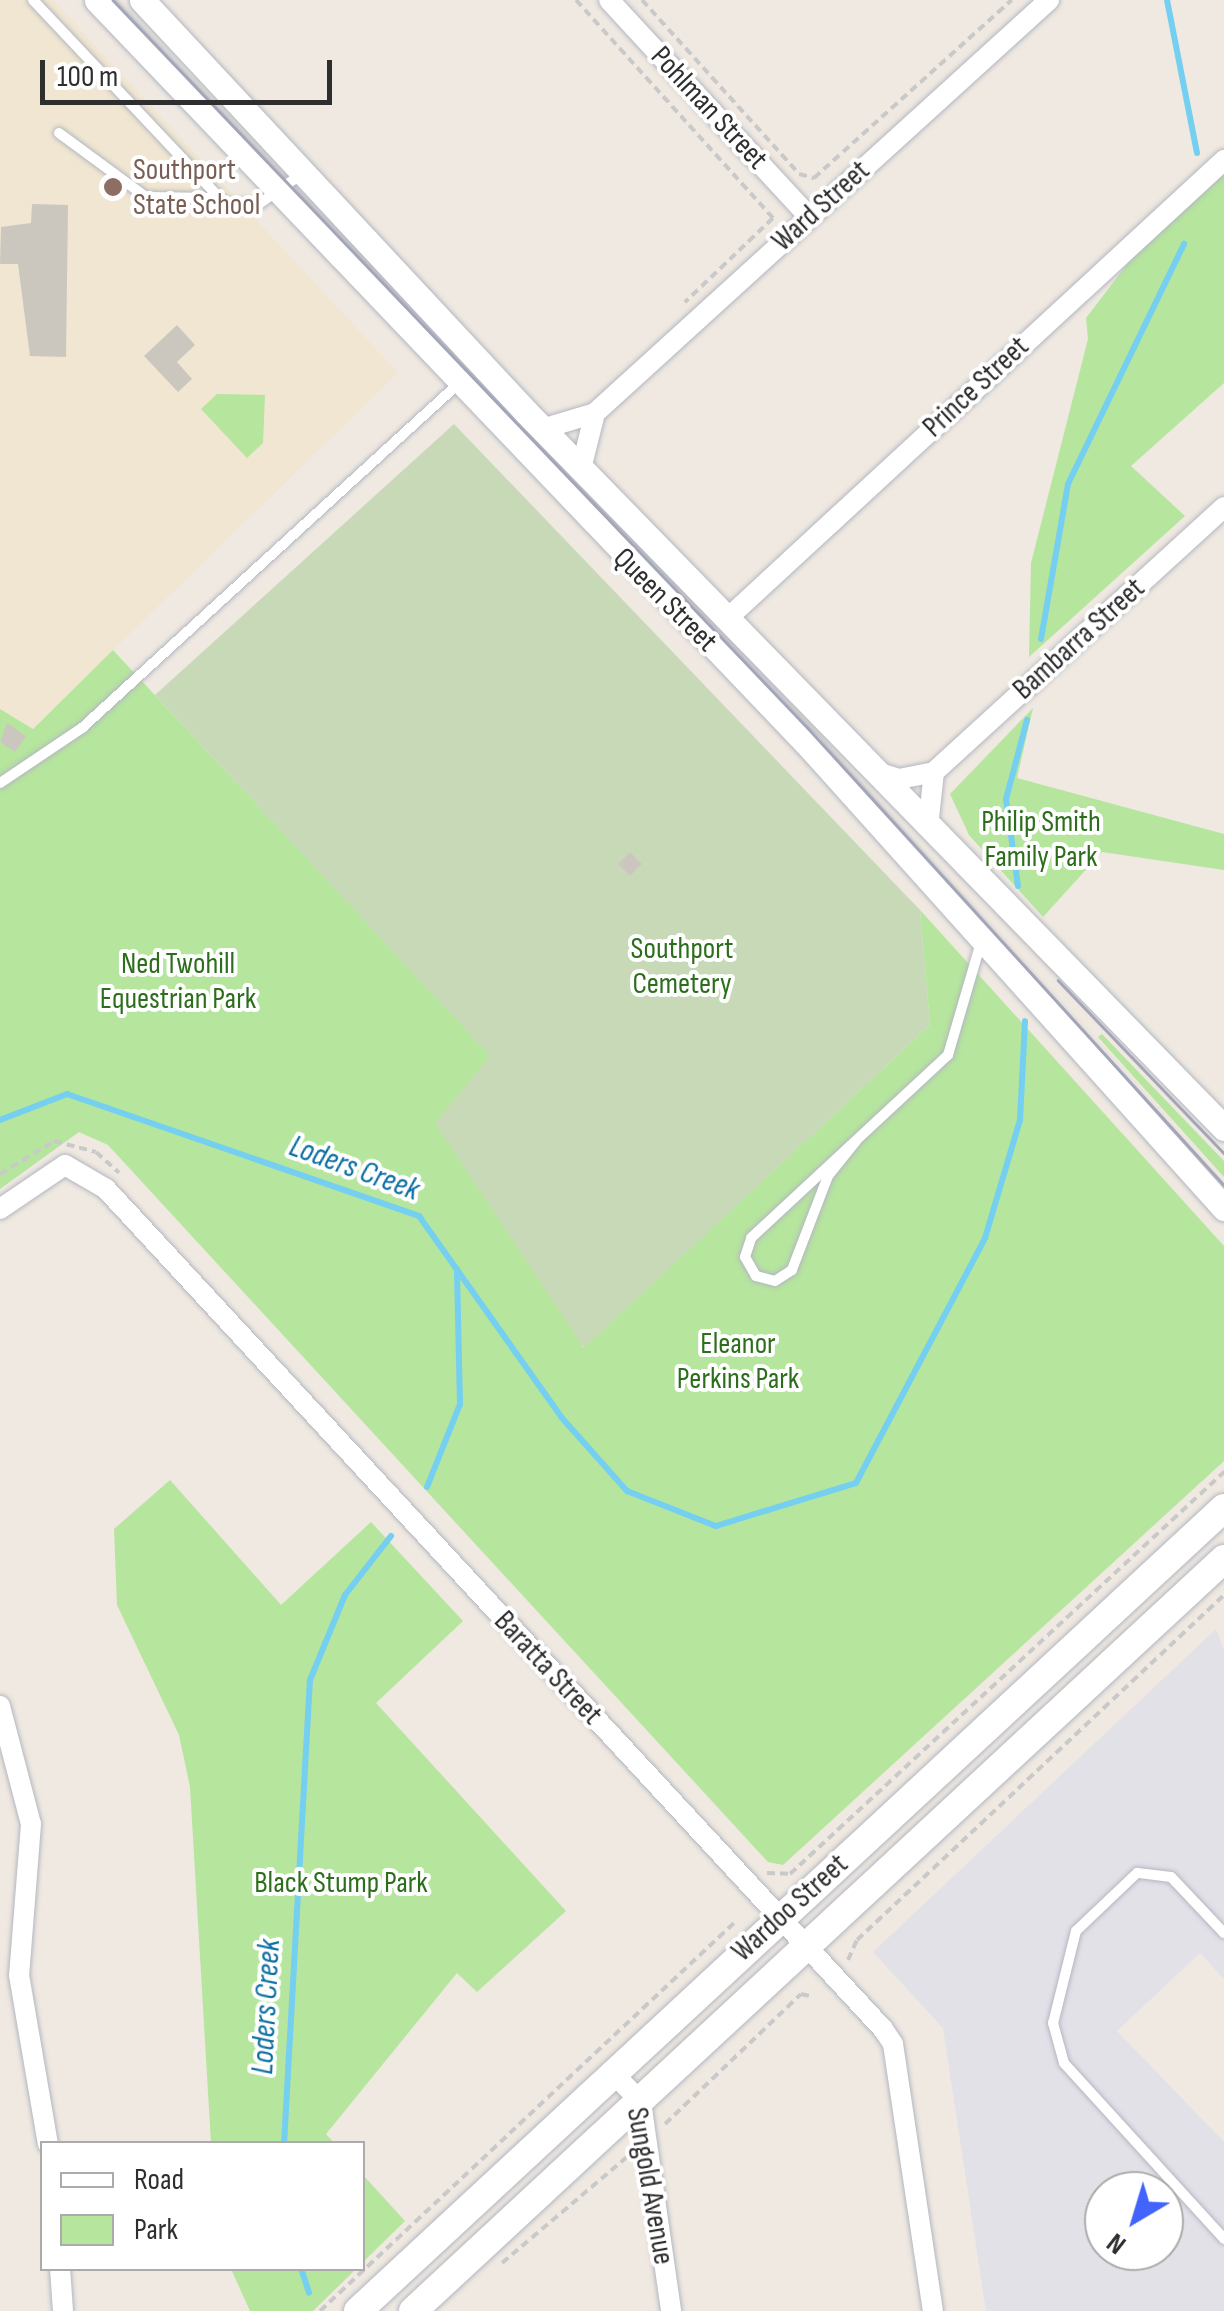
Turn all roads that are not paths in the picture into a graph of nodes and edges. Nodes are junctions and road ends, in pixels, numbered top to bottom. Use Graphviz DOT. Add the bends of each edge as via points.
graph roads {
  1 [pos="33,0"];
  2 [pos="97,0"];
  3 [pos="142,0"];
  4 [pos="608,0"];
  5 [pos="1048,0"];
  6 [pos="58,133"];
  7 [pos="1224,160"];
  8 [pos="303,173"];
  9 [pos="278,194"];
  10 [pos="216,198"];
  11 [pos="808,217"];
  12 [pos="457,385"];
  13 [pos="595,413"];
  14 [pos="542,429"];
  15 [pos="581,469"];
  16 [pos="1224,507"];
  17 [pos="729,617"];
  18 [pos="877,772"];
  19 [pos="934,772"];
  20 [pos="0,783"];
  21 [pos="928,827"];
  22 [pos="984,935"];
  23 [pos="1224,1128"];
  24 [pos="856,1141"];
  25 [pos="1224,1208"];
  26 [pos="0,1209"];
  27 [pos="1224,1508"];
  28 [pos="1224,1559"];
  29 [pos="0,1706"];
  30 [pos="10,1918"];
  31 [pos="779,1918"];
  32 [pos="1223,1931"];
  33 [pos="807,1948"];
  34 [pos="611,2071"];
  35 [pos="641,2102"];
  36 [pos="47,2141"];
  37 [pos="1224,2239"];
  38 [pos="60,2271"];
  39 [pos="62,2311"];
  40 [pos="358,2311"];
  41 [pos="413,2311"];
  42 [pos="671,2311"];
  43 [pos="933,2311"];
  1 -- 10 [label="lane"];
  2 -- 9 [label="street, Queen Street"];
  3 -- 8 [label="street, Queen Street"];
  4 -- 11 [label="street, Pohlman Street"];
  5 -- 11 [label="street, Ward Street"];
  6 -- 10 [label="lane" via="146,196"];
  7 -- 17 [label="street, Prince Street"];
  8 -- 9 [label="lane"];
  8 -- 14 [label="street, Queen Street"];
  9 -- 10 [label="lane" via="240,207"];
  9 -- 12 [label="street, Queen Street"];
  11 -- 13 [label="street, Ward Street"];
  12 -- 20 [label="lane" via="82,728"];
  12 -- 22 [label="street, Queen Street"];
  13 -- 14 [label="street, Ward Street"];
  13 -- 15 [label="street"];
  14 -- 15 [label="street, Queen Street"];
  15 -- 17 [label="street, Queen Street"];
  16 -- 19 [label="street, Bambarra Street"];
  17 -- 18 [label="street, Queen Street"];
  18 -- 19 [label="street" via="904,779"];
  18 -- 21 [label="street, Queen Street"];
  19 -- 21 [label="street"];
  21 -- 23 [label="street, Queen Street"];
  22 -- 24 [label="lane" via="954,1011 950,1052"];
  22 -- 25 [label="street, Queen Street"];
  24 -- 24 [label="lane" via="828,1176 792,1270 759,1278 746,1259 749,1240"];
  26 -- 31 [label="street, Baratta Street" via="65,1165 106,1190"];
  27 -- 31 [label="main road, Wardoo Street"];
  28 -- 33 [label="main road, Wardoo Street"];
  29 -- 30 [label="street" via="30,1824"];
  30 -- 36 [label="street"];
  31 -- 33 [label="street, Baratta Street"];
  31 -- 34 [label="main road, Wardoo Street"];
  32 -- 37 [label="lane" via="1170,1877 1136,1873 1072,1938 1052,2023 1064,2063"];
  33 -- 35 [label="main road, Wardoo Street"];
  33 -- 43 [label="street, Baratta Street" via="893,2044"];
  34 -- 35 [label="street, Sungold Avenue"];
  34 -- 40 [label="main road, Wardoo Street"];
  35 -- 41 [label="main road, Wardoo Street"];
  35 -- 42 [label="street, Sungold Avenue"];
  38 -- 39 [label="street"];
}
